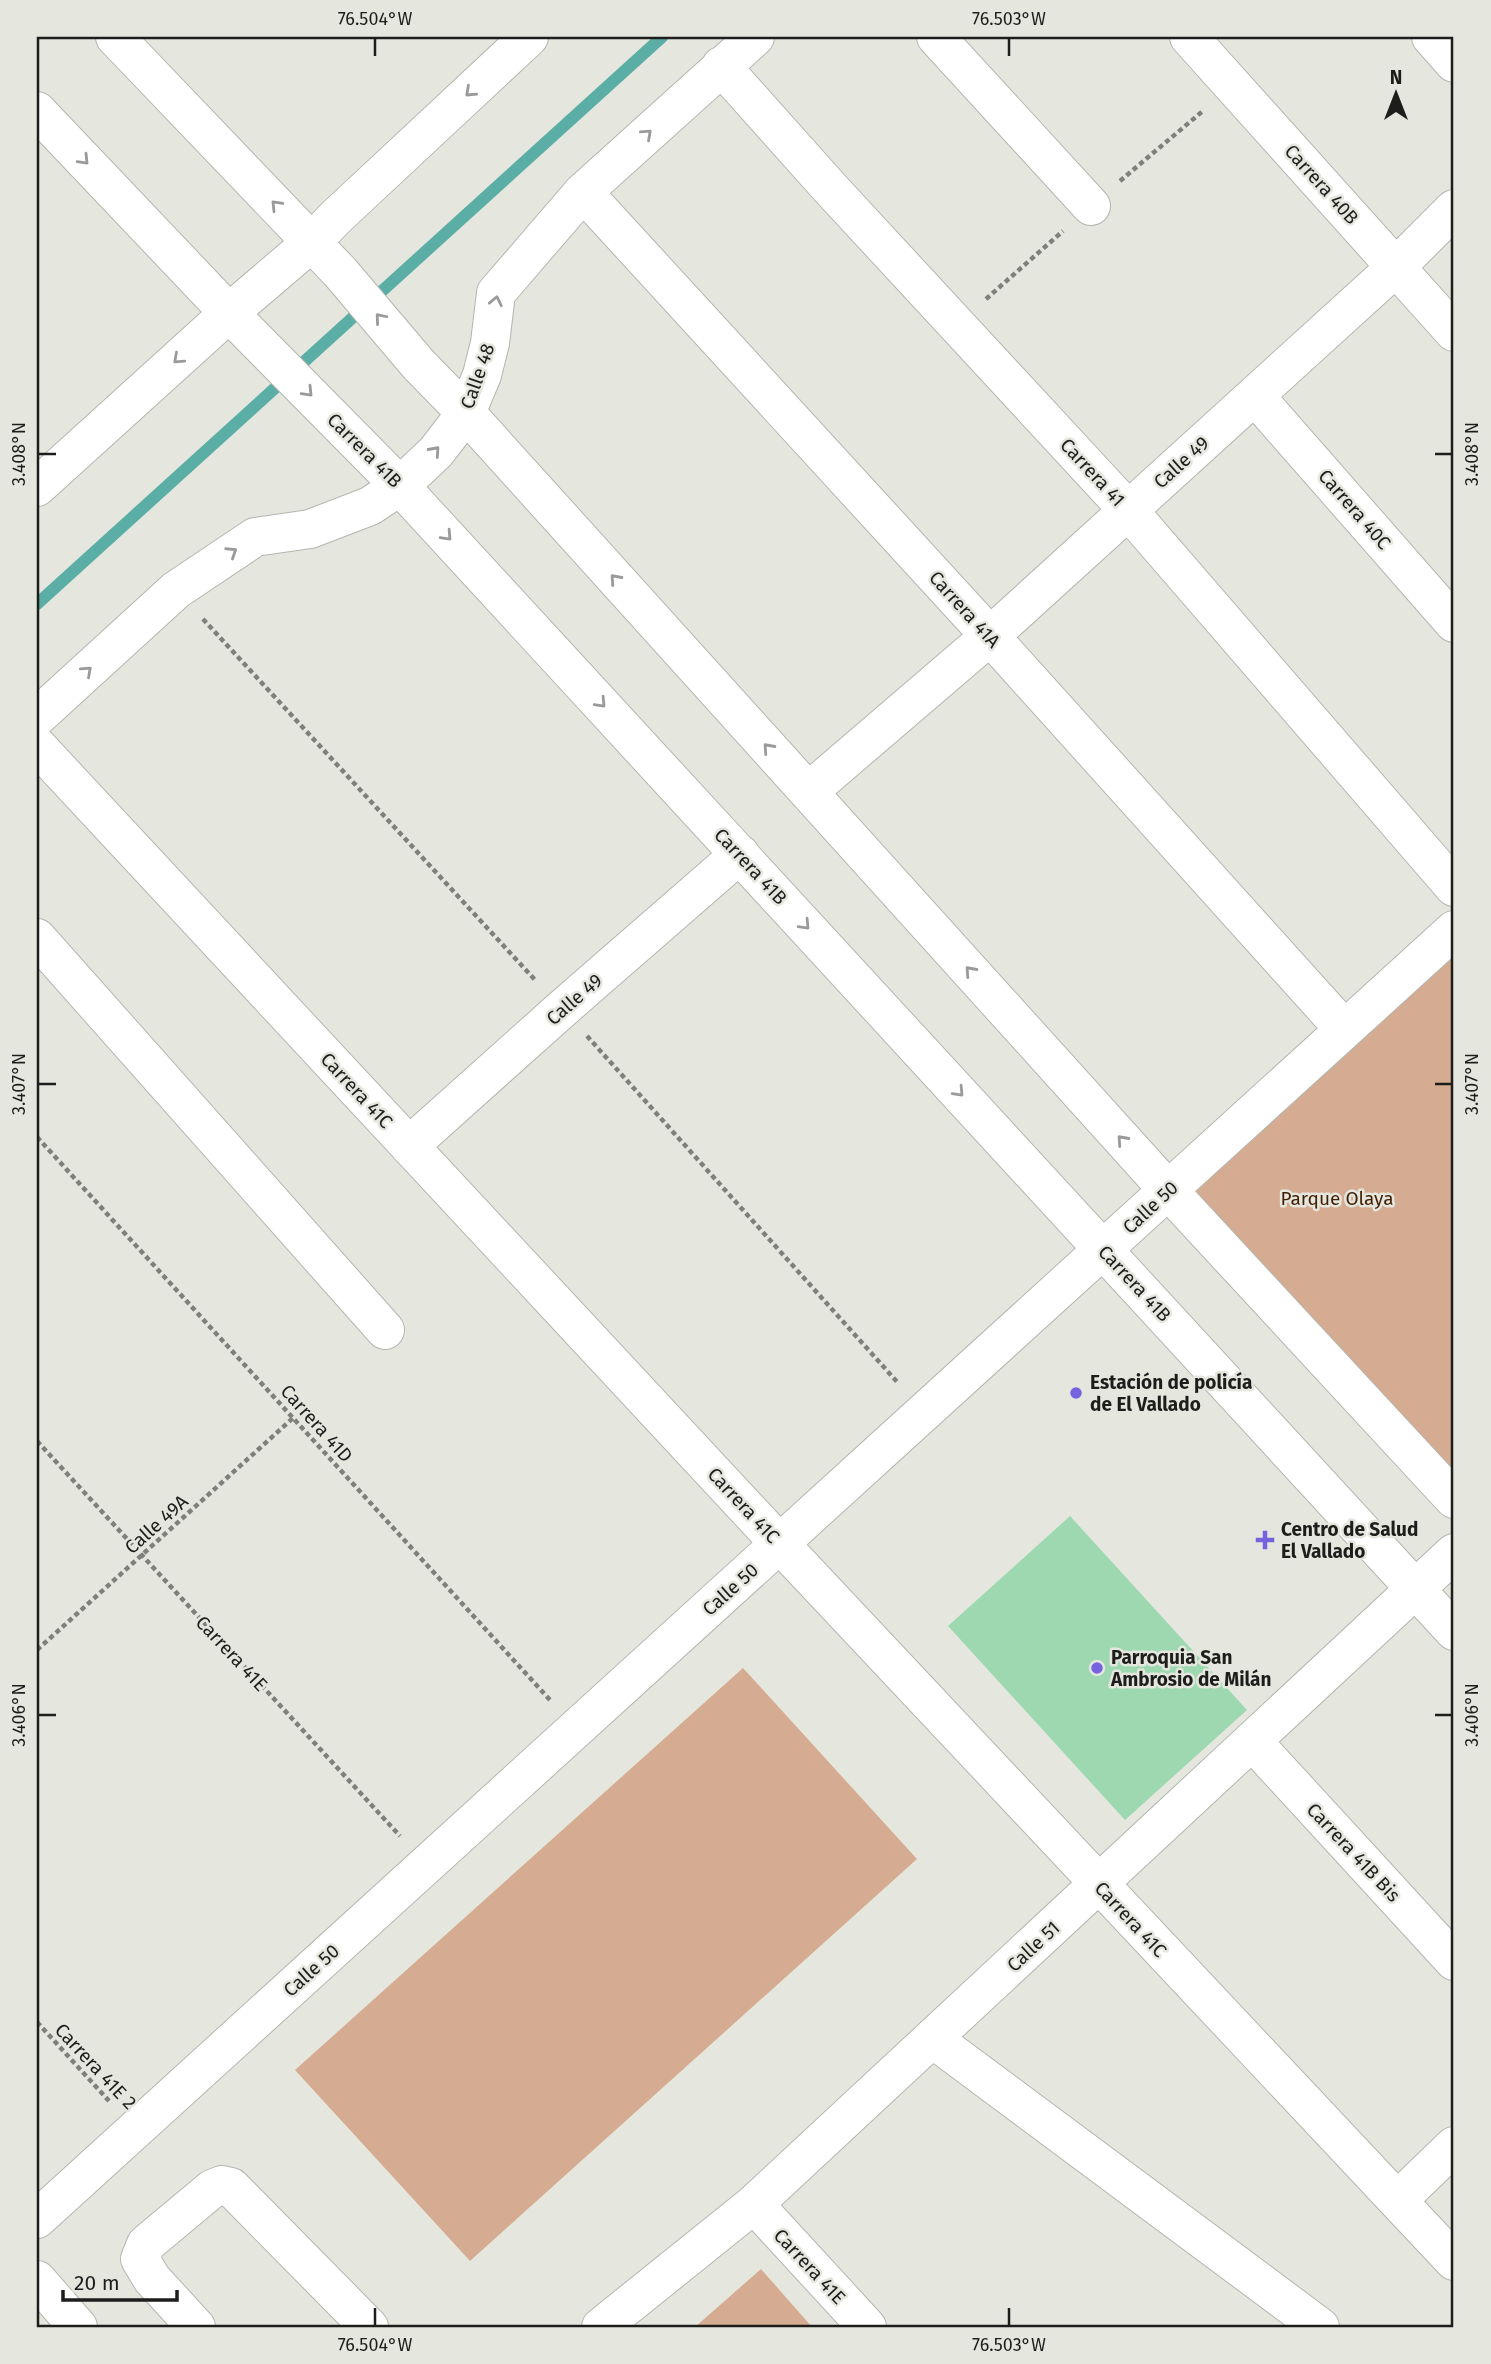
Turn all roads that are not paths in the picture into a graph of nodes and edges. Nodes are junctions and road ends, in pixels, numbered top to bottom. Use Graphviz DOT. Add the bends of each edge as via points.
graph roads {
  1 [pos="115,37"];
  2 [pos="529,37"];
  3 [pos="755,37"];
  4 [pos="936,37"];
  5 [pos="1189,37"];
  6 [pos="1431,37"];
  7 [pos="1454,63"];
  8 [pos="721,66"];
  9 [pos="37,111"];
  10 [pos="583,192"];
  11 [pos="1091,206"];
  12 [pos="1454,209"];
  13 [pos="312,242"];
  14 [pos="1396,267"];
  15 [pos="229,313"];
  16 [pos="1454,332"];
  17 [pos="1255,396"];
  18 [pos="466,413"];
  19 [pos="400,486"];
  20 [pos="37,487"];
  21 [pos="1128,510"];
  22 [pos="1454,623"];
  23 [pos="990,636"];
  24 [pos="37,717"];
  25 [pos="37,746"];
  26 [pos="808,792"];
  27 [pos="740,854"];
  28 [pos="1454,887"];
  29 [pos="1454,930"];
  30 [pos="37,938"];
  31 [pos="1344,1030"];
  32 [pos="409,1146"];
  33 [pos="1168,1190"];
  34 [pos="1104,1250"];
  35 [pos="385,1330"];
  36 [pos="1454,1499"];
  37 [pos="779,1544"];
  38 [pos="1454,1553"];
  39 [pos="1416,1589"];
  40 [pos="1454,1631"];
  41 [pos="1253,1742"];
  42 [pos="1099,1885"];
  43 [pos="1454,1961"];
  44 [pos="933,2039"];
  45 [pos="1454,2146"];
  46 [pos="1398,2200"];
  47 [pos="754,2204"];
  48 [pos="37,2219"];
  49 [pos="1454,2261"];
  50 [pos="37,2280"];
  51 [pos="78,2327"];
  52 [pos="196,2327"];
  53 [pos="369,2327"];
  54 [pos="601,2327"];
  55 [pos="867,2327"];
  56 [pos="1320,2327"];
  13 -- 1 [label="street, one-way"];
  2 -- 13 [label="street, one-way"];
  3 -- 8 [label="street, Calle 48"];
  4 -- 11 [label="street"];
  5 -- 14 [label="street, Carrera 40B"];
  6 -- 7 [label="street"];
  10 -- 8 [label="street, Calle 48, one-way"];
  8 -- 21 [label="street, Carrera 41"];
  9 -- 15 [label="street, Carrera 41B, one-way"];
  18 -- 10 [label="street, Calle 48, one-way" via="491,343 496,293"];
  10 -- 23 [label="street, Carrera 41A"];
  12 -- 14 [label="street, Calle 49"];
  13 -- 15 [label="street"];
  18 -- 13 [label="street, one-way"];
  14 -- 16 [label="street, Carrera 40B"];
  14 -- 17 [label="street, Calle 49"];
  15 -- 19 [label="street, Carrera 41B, one-way"];
  15 -- 20 [label="street, one-way"];
  17 -- 21 [label="street, Calle 49"];
  17 -- 22 [label="street, Carrera 40C"];
  19 -- 18 [label="street, Calle 48, one-way" via="436,452"];
  26 -- 18 [label="street, one-way"];
  24 -- 19 [label="street, Calle 48, one-way" via="176,590 255,537 310,529 370,506"];
  19 -- 27 [label="street, Carrera 41B, one-way"];
  21 -- 23 [label="street, Calle 49"];
  21 -- 28 [label="street, Carrera 41"];
  23 -- 26 [label="street, Calle 49"];
  23 -- 31 [label="street, Carrera 41A"];
  25 -- 32 [label="street, Carrera 41C"];
  33 -- 26 [label="street, one-way"];
  27 -- 32 [label="street, Calle 49"];
  27 -- 34 [label="street, Carrera 41B, one-way"];
  29 -- 31 [label="street, Calle 50"];
  30 -- 35 [label="street"];
  31 -- 33 [label="street, Calle 50"];
  32 -- 37 [label="street, Carrera 41C"];
  33 -- 34 [label="street, Calle 50"];
  33 -- 36 [label="street"];
  34 -- 37 [label="street, Calle 50"];
  34 -- 39 [label="street, Carrera 41B"];
  37 -- 42 [label="street, Carrera 41C"];
  37 -- 48 [label="street, Calle 50"];
  38 -- 39 [label="street, Calle 51"];
  39 -- 40 [label="street, Carrera 41B"];
  39 -- 41 [label="street, Calle 51"];
  41 -- 42 [label="street, Calle 51"];
  41 -- 43 [label="street, Carrera 41B Bis"];
  42 -- 44 [label="street, Calle 51"];
  42 -- 46 [label="street, Carrera 41C"];
  44 -- 47 [label="street, Calle 51"];
  44 -- 56 [label="street"];
  45 -- 46 [label="street"];
  46 -- 49 [label="street, Carrera 41C"];
  47 -- 54 [label="street, Calle 51"];
  47 -- 55 [label="street, Carrera 41E"];
  50 -- 51 [label="street"];
  52 -- 53 [label="street" via="140,2259 146,2244 222,2185 231,2188"];
}
